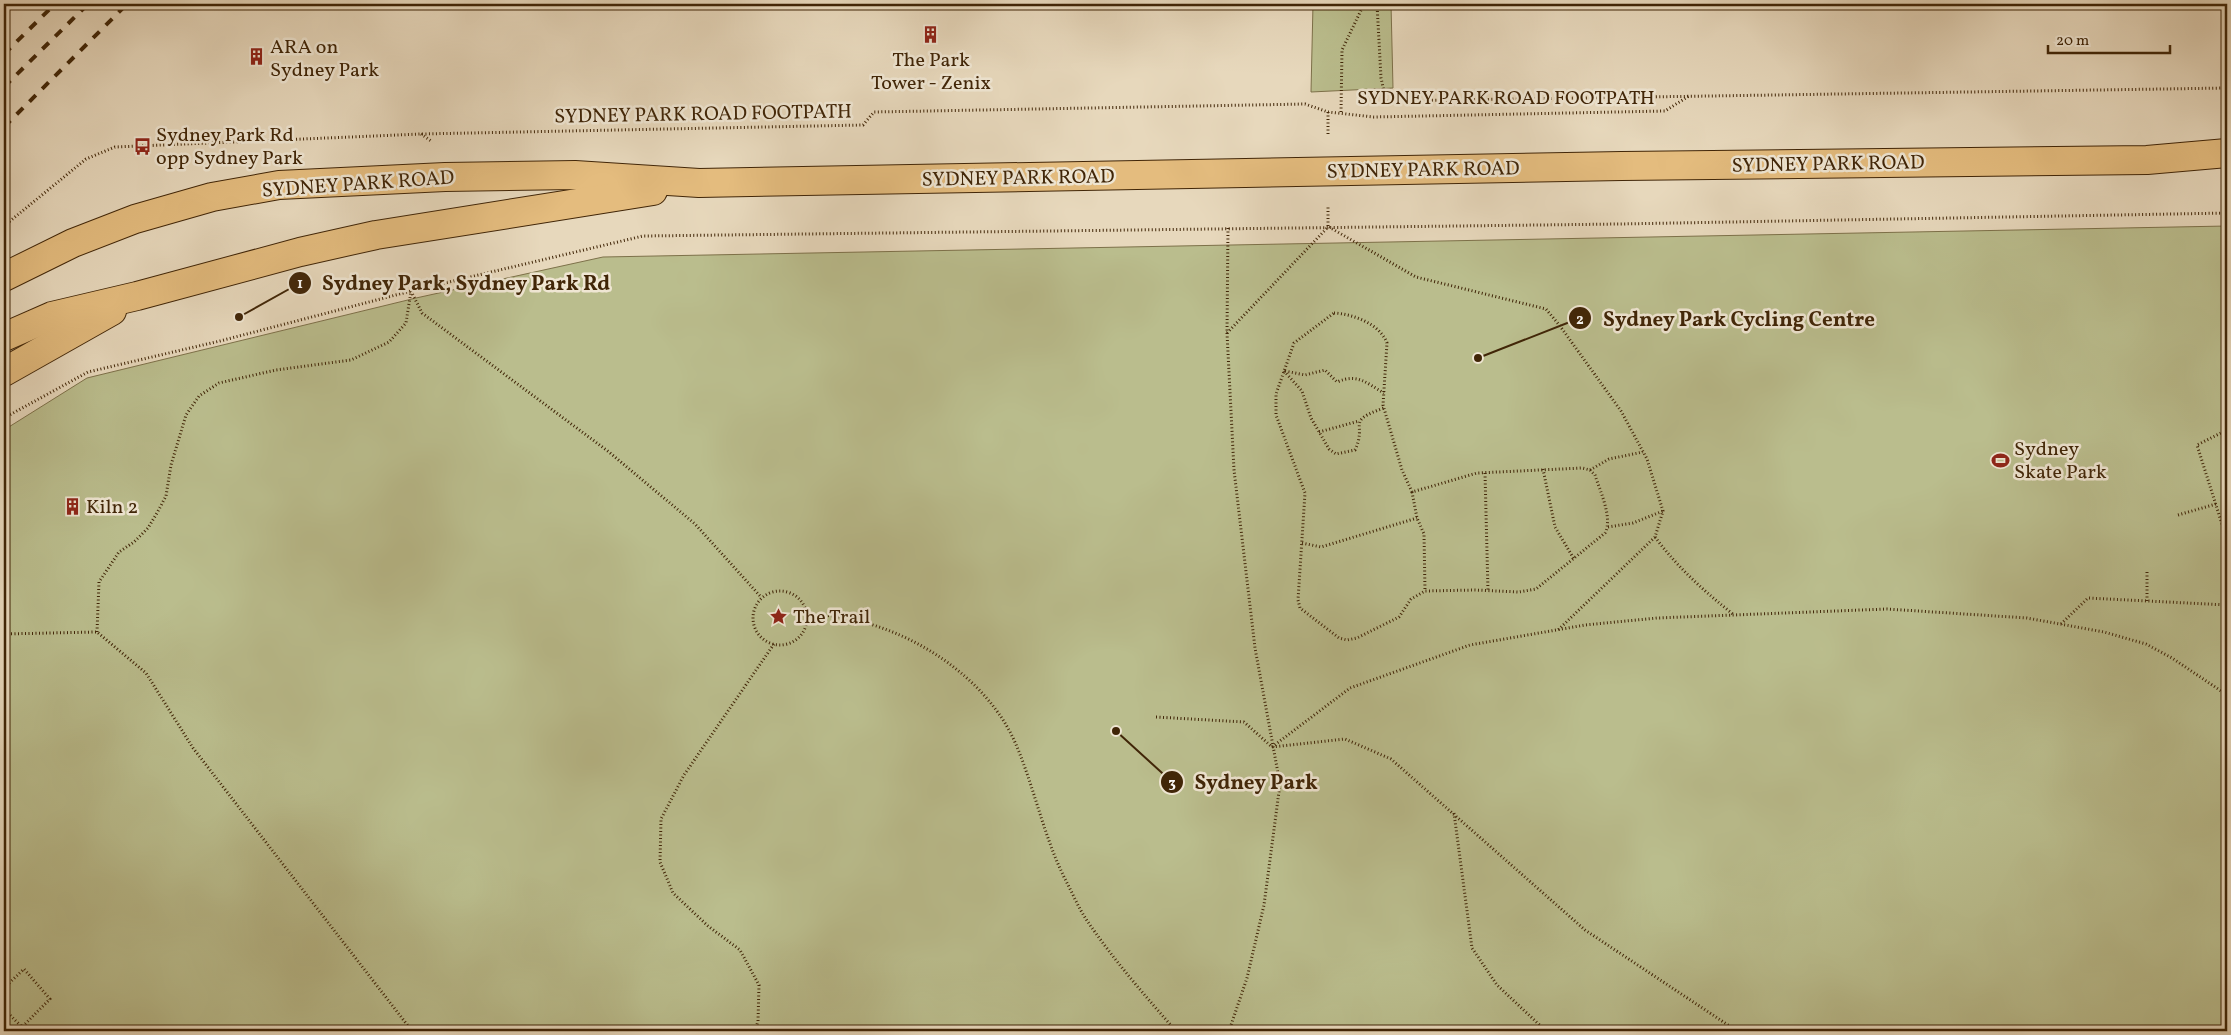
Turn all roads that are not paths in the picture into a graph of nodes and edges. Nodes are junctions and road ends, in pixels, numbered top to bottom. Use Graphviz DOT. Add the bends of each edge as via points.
graph roads {
  1 [pos="2227,153"];
  2 [pos="2148,160"];
  3 [pos="2227,166"];
  4 [pos="699,183"];
  5 [pos="4,277"];
  6 [pos="138,296"];
  7 [pos="4,337"];
  8 [pos="4,372"];
  1 -- 2 [label="main road, SYDNEY PARK ROAD"];
  2 -- 3 [label="main road, SYDNEY PARK ROAD"];
  2 -- 4 [label="main road, SYDNEY PARK ROAD"];
  4 -- 5 [label="main road, SYDNEY PARK ROAD" via="575,175 279,185 212,197 135,219 73,243"];
  4 -- 6 [label="main road, SYDNEY PARK ROAD" via="376,235 272,259"];
  6 -- 7 [label="main road, SYDNEY PARK ROAD" via="52,316"];
  6 -- 8 [label="main road, SYDNEY PARK ROAD"];
}
